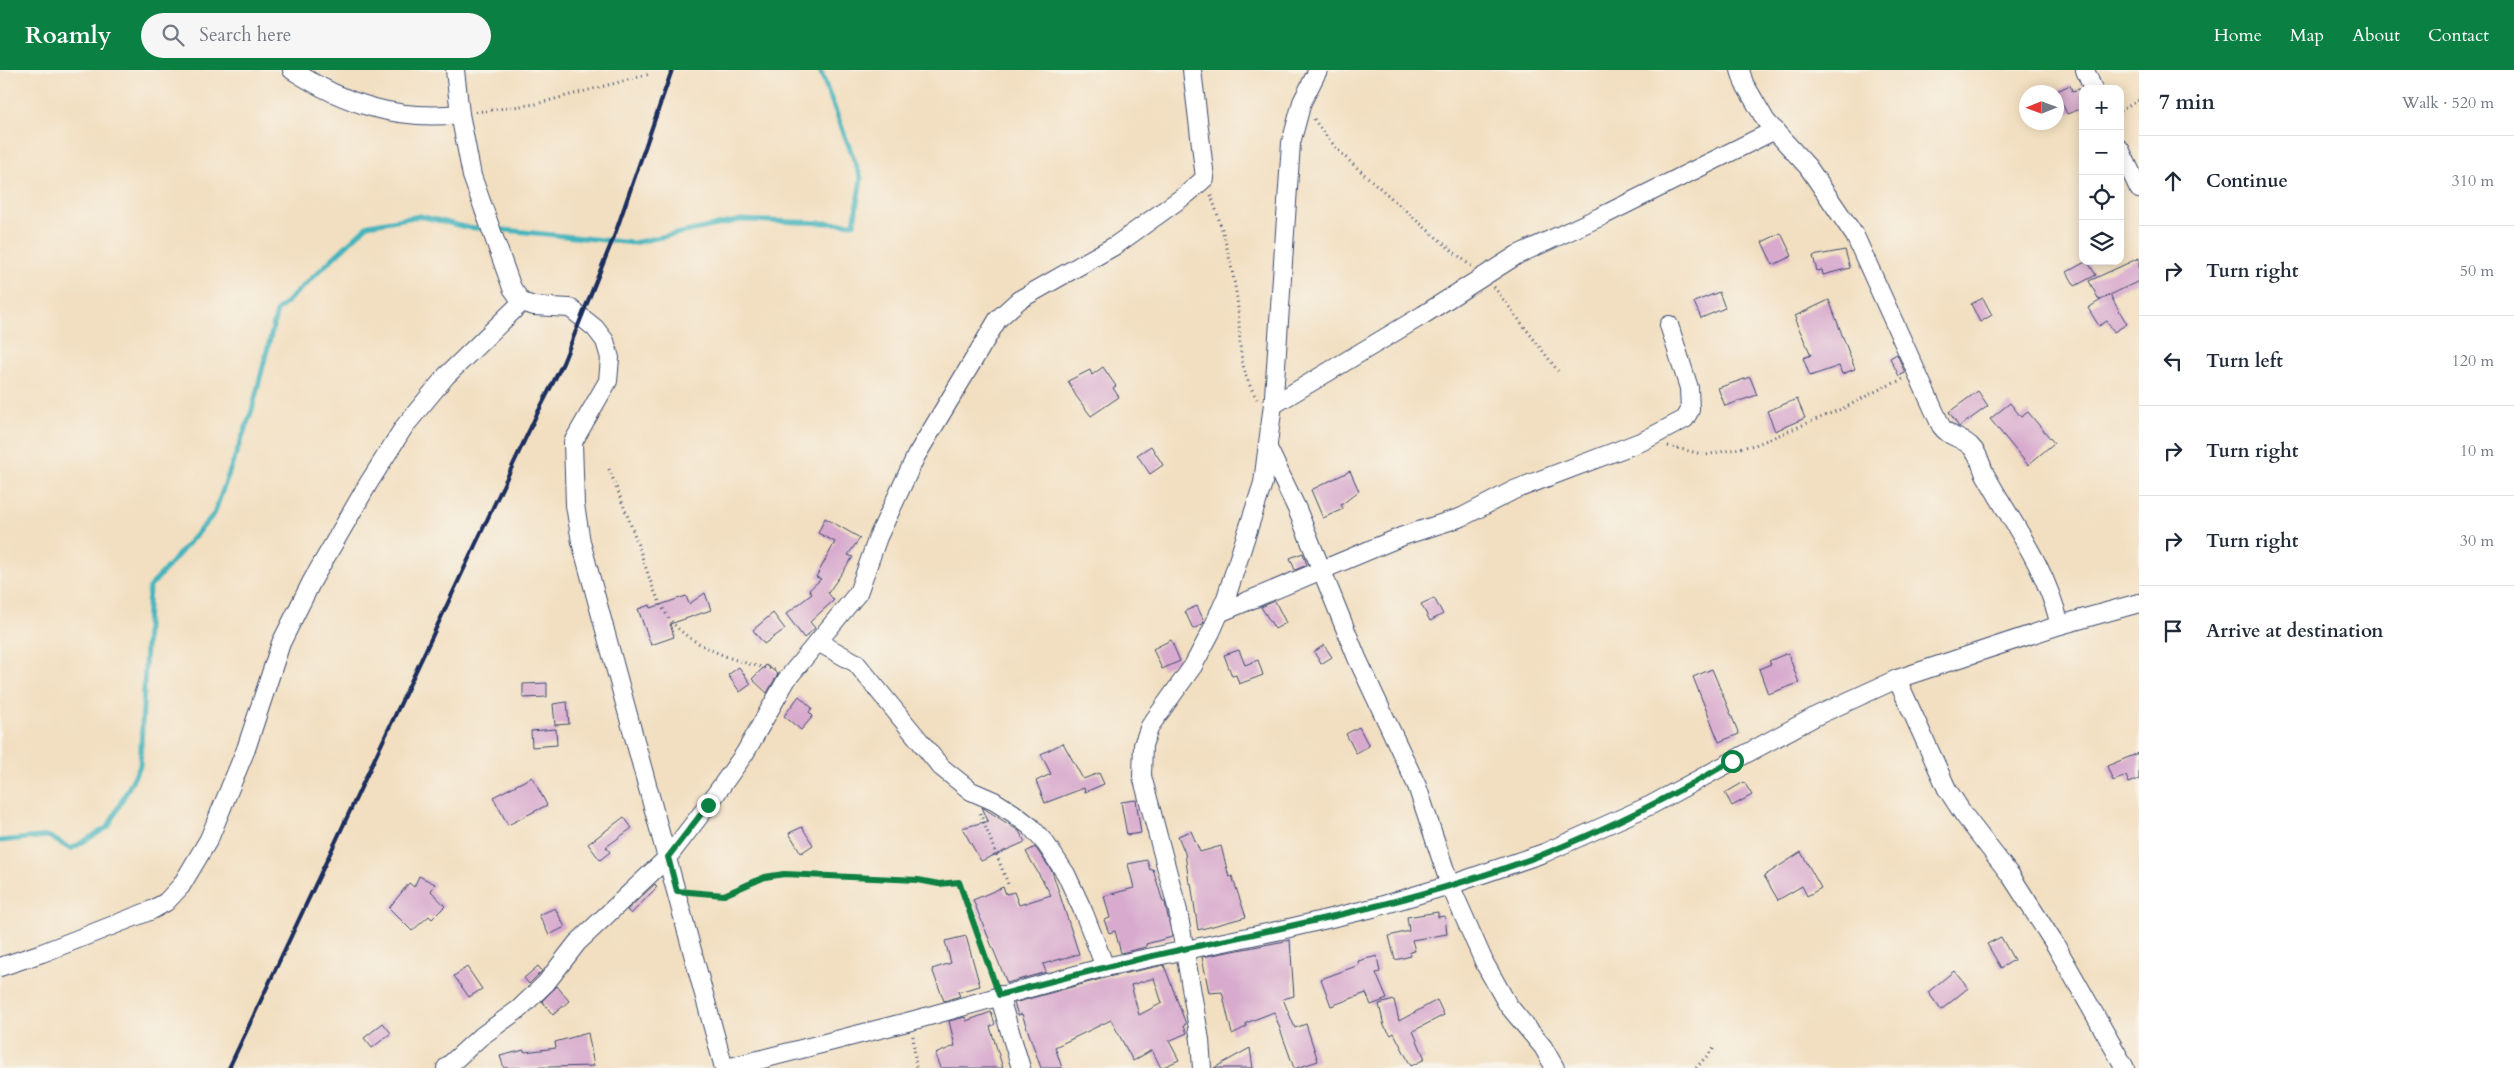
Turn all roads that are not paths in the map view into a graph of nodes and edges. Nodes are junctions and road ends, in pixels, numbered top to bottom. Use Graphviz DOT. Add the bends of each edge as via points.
graph roads {
  1 [pos="292,70"];
  2 [pos="455,70"];
  3 [pos="1192,70"];
  4 [pos="1318,70"];
  5 [pos="1740,70"];
  6 [pos="2085,70"];
  7 [pos="2091,85"];
  8 [pos="460,114"];
  9 [pos="1775,130"];
  10 [pos="2124,157"];
  11 [pos="2139,189"];
  12 [pos="522,302"];
  13 [pos="1669,325"];
  14 [pos="1273,404"];
  15 [pos="1268,448"];
  16 [pos="1323,571"];
  17 [pos="2139,603"];
  18 [pos="1219,613"];
  19 [pos="2060,625"];
  20 [pos="818,642"];
  21 [pos="1897,679"];
  22 [pos="668,857"];
  23 [pos="1450,885"];
  24 [pos="1184,949"];
  25 [pos="0,967"];
  26 [pos="1105,967"];
  27 [pos="999,995"];
  28 [pos="446,1068"];
  29 [pos="726,1068"];
  30 [pos="1021,1068"];
  31 [pos="1202,1068"];
  32 [pos="1555,1068"];
  33 [pos="2125,1068"];
  1 -- 8 [label="street" via="339,96 379,110 434,117"];
  2 -- 8 [label="street"];
  3 -- 20 [label="street" via="1205,178 1116,245 1019,300 998,319 916,456 878,537 858,593"];
  4 -- 14 [label="street" via="1302,102 1291,142"];
  5 -- 9 [label="street" via="1766,121"];
  6 -- 7 [label="street"];
  8 -- 12 [label="street" via="472,176 505,271"];
  9 -- 14 [label="street" via="1518,255"];
  9 -- 19 [label="street" via="1808,167 1855,236 1941,426 1974,449 2034,554 2053,595"];
  10 -- 11 [label="street"];
  12 -- 22 [label="street" via="570,308 595,328 605,342 610,358 608,380 573,442 575,505 581,542"];
  12 -- 25 [label="street" via="446,376 404,427 351,513 281,643 231,789 209,839 181,886 166,902 152,910"];
  13 -- 16 [label="street" via="1689,388 1690,410 1685,418 1643,441 1514,490 1462,517 1403,536"];
  14 -- 15 [label="street"];
  15 -- 16 [label="street"];
  15 -- 18 [label="street" via="1253,519"];
  16 -- 18 [label="street"];
  16 -- 23 [label="street" via="1357,658 1417,786"];
  17 -- 19 [label="street"];
  18 -- 24 [label="street" via="1193,666 1150,726 1142,745 1142,776 1178,911"];
  19 -- 21 [label="street"];
  20 -- 22 [label="street" via="779,691 745,753"];
  20 -- 26 [label="street" via="856,663 927,753 956,781 994,800 1030,827 1046,844 1066,874"];
  21 -- 23 [label="street" via="1803,723 1652,805 1544,854"];
  21 -- 33 [label="street" via="1947,788 2011,876 2056,946"];
  22 -- 28 [label="street" via="577,943 546,983 519,1009 479,1038"];
  22 -- 29 [label="street"];
  23 -- 24 [label="street" via="1281,930"];
  23 -- 32 [label="street" via="1496,986 1543,1047"];
  24 -- 26 [label="street"];
  24 -- 31 [label="street"];
  26 -- 27 [label="street"];
  27 -- 29 [label="street"];
  27 -- 30 [label="street"];
}
